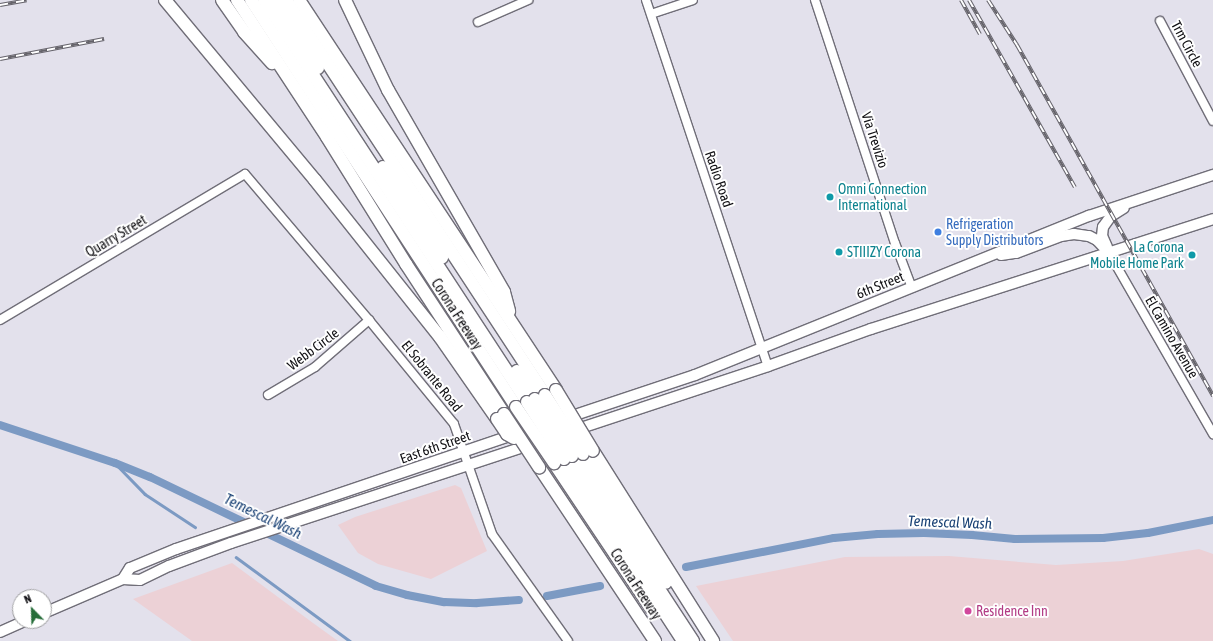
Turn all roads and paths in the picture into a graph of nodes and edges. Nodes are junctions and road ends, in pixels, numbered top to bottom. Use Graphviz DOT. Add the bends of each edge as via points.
graph roads {
  1 [pos="165,0"];
  2 [pos="222,0"];
  3 [pos="237,0"];
  4 [pos="251,0"];
  5 [pos="264,0"];
  6 [pos="274,0"];
  7 [pos="286,0"];
  8 [pos="346,0"];
  9 [pos="528,0"];
  10 [pos="646,0"];
  11 [pos="693,0"];
  12 [pos="815,0"];
  13 [pos="299,7"];
  14 [pos="651,14"];
  15 [pos="1160,21"];
  16 [pos="478,22"];
  17 [pos="250,29"];
  18 [pos="1213,122"];
  19 [pos="351,127"];
  20 [pos="245,174"];
  21 [pos="1213,175"];
  22 [pos="1147,197"];
  23 [pos="1213,218"];
  24 [pos="1109,253"];
  25 [pos="985,258"];
  26 [pos="912,288"];
  27 [pos="0,320"];
  28 [pos="369,320"];
  29 [pos="511,320"];
  30 [pos="762,349"];
  31 [pos="768,366"];
  32 [pos="268,395"];
  33 [pos="536,398"];
  34 [pos="500,417"];
  35 [pos="1213,434"];
  36 [pos="464,451"];
  37 [pos="573,457"];
  38 [pos="468,464"];
  39 [pos="632,548"];
  40 [pos="123,579"];
  41 [pos="665,598"];
  42 [pos="52,610"];
  43 [pos="12,627"];
  44 [pos="0,632"];
  45 [pos="568,641"];
  46 [pos="655,641"];
  47 [pos="673,641"];
  48 [pos="683,641"];
  49 [pos="693,641"];
  50 [pos="703,641"];
  51 [pos="713,641"];
  1 -- 34 [label="highway" via="314,180"];
  2 -- 17 [label="highway"];
  3 -- 17 [label="highway"];
  4 -- 33 [label="highway"];
  5 -- 19 [label="highway"];
  6 -- 19 [label="highway"];
  7 -- 13 [label="highway"];
  8 -- 29 [label="highway" via="406,123 504,292"];
  9 -- 16 [label="street"];
  10 -- 14 [label="street, Radio Road"];
  11 -- 14 [label="street"];
  12 -- 26 [label="street, Via Trevizio"];
  13 -- 29 [label="highway"];
  13 -- 33 [label="highway"];
  14 -- 30 [label="street, Radio Road"];
  15 -- 18 [label="street, Trm Circle"];
  17 -- 34 [label="highway, Corona Freeway" via="301,96"];
  19 -- 33 [label="highway"];
  20 -- 27 [label="street, Quarry Street"];
  20 -- 28 [label="street, El Sobrante Road"];
  21 -- 22 [label="main road, 6th Street"];
  22 -- 24 [label="main road" via="1122,208 1103,226 1102,236"];
  22 -- 25 [label="main road, 6th Street" via="1089,216"];
  23 -- 24 [label="main road"];
  24 -- 25 [label="main road" via="1097,240 1074,234 1061,236 1016,253"];
  24 -- 31 [label="main road" via="885,324"];
  24 -- 35 [label="street, El Camino Avenue"];
  25 -- 26 [label="main road, 6th Street"];
  26 -- 30 [label="main road, 6th Street"];
  28 -- 32 [label="street, Webb Circle" via="315,367"];
  28 -- 36 [label="street, El Sobrante Road" via="454,424"];
  29 -- 33 [label="highway"];
  30 -- 31 [label="street, Radio Road"];
  30 -- 36 [label="main road, East 6th Street" via="693,376"];
  31 -- 38 [label="main road, East 6th Street"];
  33 -- 37 [label="highway, bridge"];
  33 -- 37 [label="highway, bridge"];
  33 -- 37 [label="highway, bridge"];
  34 -- 46 [label="highway, Corona Freeway, bridge" via="507,434 524,446"];
  36 -- 38 [label="street, El Sobrante Road"];
  36 -- 40 [label="main road, East 6th Street" via="220,534 130,568"];
  37 -- 39 [label="highway"];
  37 -- 39 [label="highway"];
  37 -- 39 [label="highway"];
  38 -- 40 [label="main road, East 6th Street" via="235,542 140,580"];
  38 -- 45 [label="street, El Sobrante Road" via="487,521 505,553"];
  39 -- 41 [label="highway"];
  39 -- 41 [label="highway"];
  39 -- 41 [label="highway"];
  40 -- 42 [label="main road, East 6th Street"];
  41 -- 47 [label="highway"];
  41 -- 48 [label="highway"];
  41 -- 49 [label="highway"];
  41 -- 50 [label="highway"];
  41 -- 51 [label="highway"];
  43 -- 44 [label="main road"];
}
